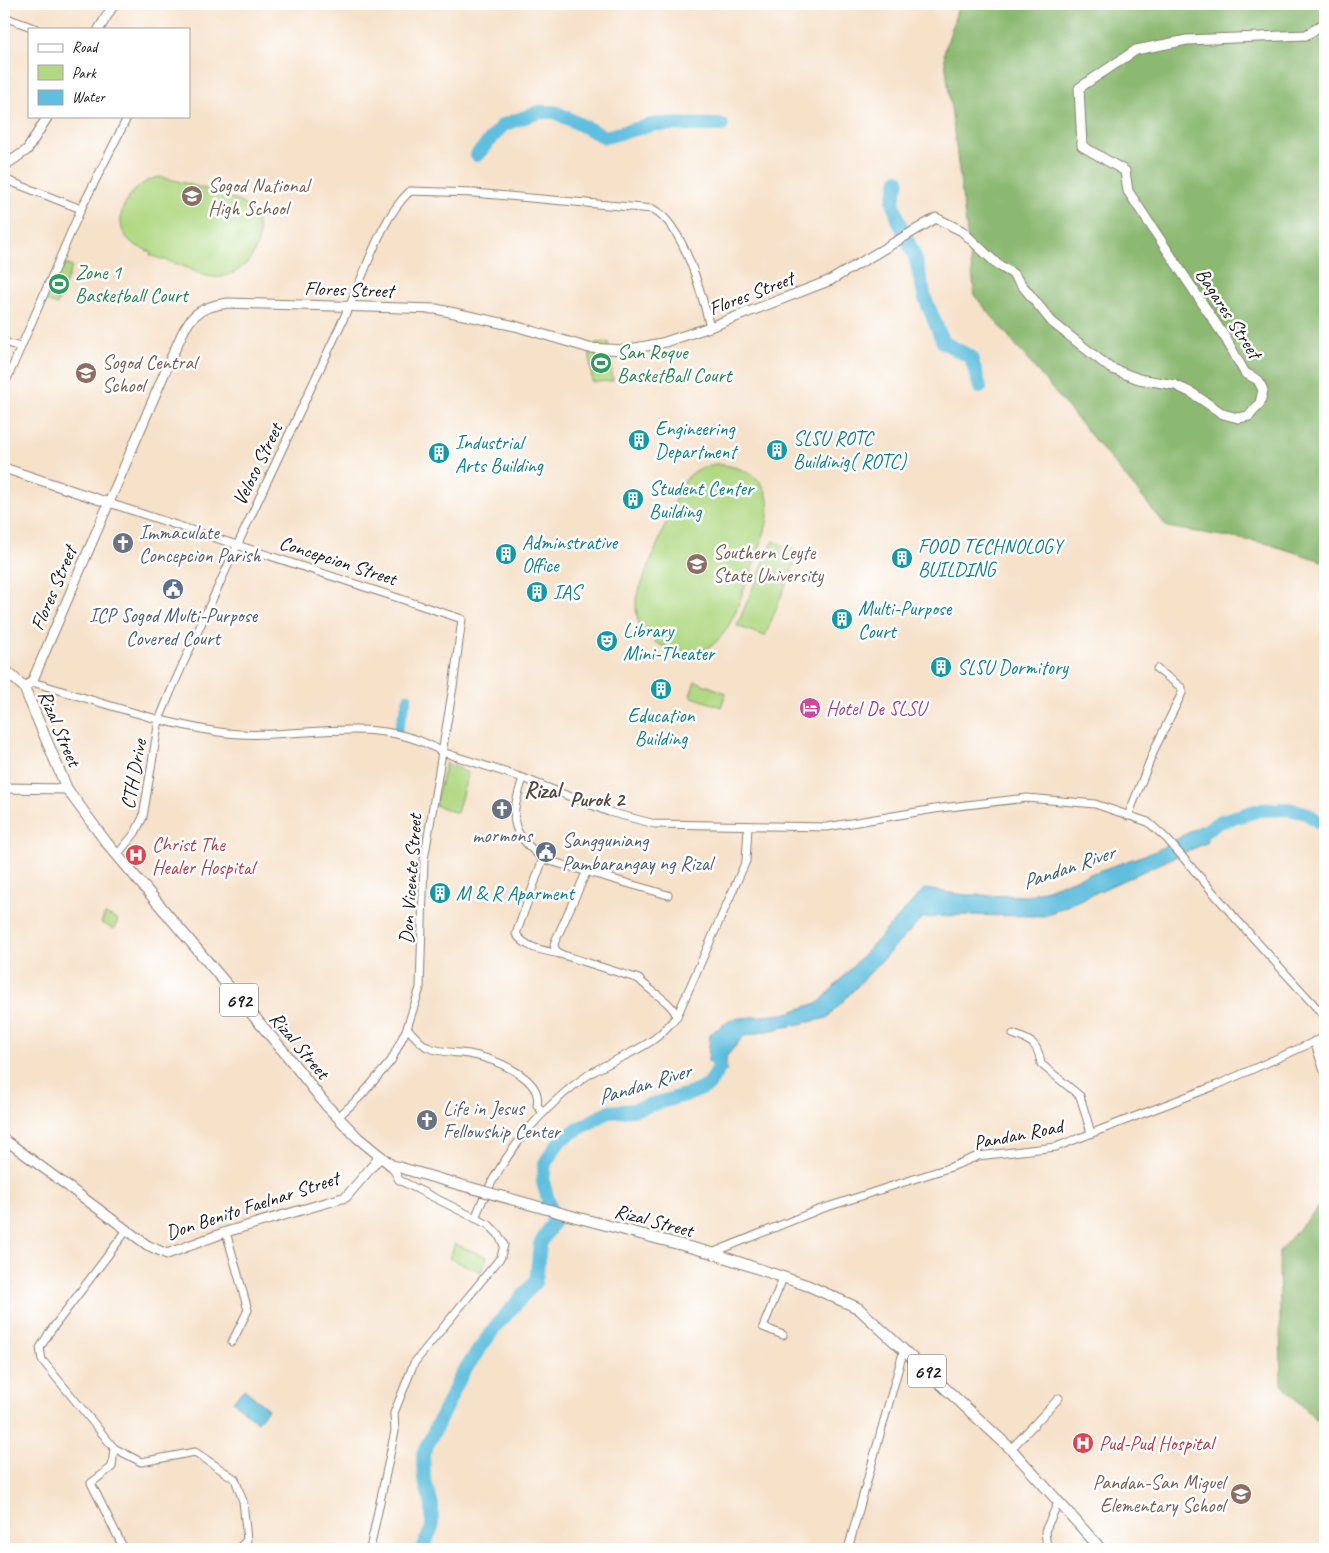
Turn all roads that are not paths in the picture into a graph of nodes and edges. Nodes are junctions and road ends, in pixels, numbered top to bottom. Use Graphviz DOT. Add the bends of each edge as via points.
graph roads {
  1 [pos="114,4"];
  2 [pos="4,17"];
  3 [pos="1325,23"];
  4 [pos="34,28"];
  5 [pos="100,28"];
  6 [pos="47,118"];
  7 [pos="127,118"];
  8 [pos="4,166"];
  9 [pos="4,179"];
  10 [pos="81,209"];
  11 [pos="892,245"];
  12 [pos="350,306"];
  13 [pos="710,327"];
  14 [pos="4,342"];
  15 [pos="20,347"];
  16 [pos="4,386"];
  17 [pos="4,468"];
  18 [pos="108,503"];
  19 [pos="238,544"];
  20 [pos="462,619"];
  21 [pos="1157,668"];
  22 [pos="4,669"];
  23 [pos="28,685"];
  24 [pos="159,720"];
  25 [pos="442,752"];
  26 [pos="523,778"];
  27 [pos="4,788"];
  28 [pos="67,789"];
  29 [pos="1128,816"];
  30 [pos="748,827"];
  31 [pos="117,855"];
  32 [pos="543,859"];
  33 [pos="586,873"];
  34 [pos="668,896"];
  35 [pos="560,954"];
  36 [pos="676,1016"];
  37 [pos="1325,1018"];
  38 [pos="407,1028"];
  39 [pos="1013,1034"];
  40 [pos="1325,1037"];
  41 [pos="1314,1040"];
  42 [pos="1325,1074"];
  43 [pos="543,1113"];
  44 [pos="338,1117"];
  45 [pos="1091,1133"];
  46 [pos="4,1139"];
  47 [pos="381,1156"];
  48 [pos="391,1165"];
  49 [pos="475,1218"];
  50 [pos="127,1230"];
  51 [pos="226,1232"];
  52 [pos="712,1253"];
  53 [pos="783,1278"];
  54 [pos="783,1335"];
  55 [pos="232,1342"];
  56 [pos="904,1349"];
  57 [pos="1059,1398"];
  58 [pos="114,1448"];
  59 [pos="1011,1449"];
  60 [pos="1060,1501"];
  61 [pos="122,1547"];
  62 [pos="238,1549"];
  63 [pos="370,1549"];
  64 [pos="848,1549"];
  65 [pos="1047,1549"];
  66 [pos="1101,1549"];
  1 -- 5 [label="street"];
  2 -- 4 [label="street"];
  3 -- 11 [label="street, Bagares Street" via="1306,34 1187,40 1136,50 1078,88 1082,146 1125,171 1128,191 1245,373 1258,380 1263,390 1260,403 1249,416 1238,418 1223,414 1175,385 1139,379 1110,368 1052,322 1013,274 997,264 962,231 936,218"];
  6 -- 8 [label="street" via="27,150"];
  7 -- 10 [label="street"];
  9 -- 10 [label="street"];
  10 -- 15 [label="street"];
  11 -- 13 [label="street, Flores Street" via="830,280"];
  12 -- 13 [label="street, Flores Street" via="436,309 474,315 590,348 625,350 662,343"];
  12 -- 13 [label="street, Veloso Street" via="386,224 410,191 474,193 632,206 661,213 680,241"];
  12 -- 18 [label="street, Flores Street" via="228,302 198,311 170,358"];
  12 -- 19 [label="street, Veloso Street"];
  14 -- 15 [label="street"];
  15 -- 16 [label="street"];
  17 -- 18 [label="street, Concepcion Street"];
  18 -- 19 [label="street, Concepcion Street"];
  18 -- 23 [label="street, Flores Street"];
  19 -- 20 [label="street, Concepcion Street"];
  19 -- 24 [label="street, Veloso Street"];
  20 -- 25 [label="street, Don Vicente Street"];
  21 -- 29 [label="street" via="1182,688 1182,693 1155,748"];
  22 -- 23 [label="main road, Rizal Street / 692"];
  23 -- 24 [label="street"];
  23 -- 28 [label="main road, Rizal Street / 692"];
  24 -- 25 [label="street" via="220,732 389,732"];
  24 -- 31 [label="street, CTH Drive" via="143,817"];
  25 -- 26 [label="street"];
  25 -- 38 [label="street, Don Vicente Street" via="424,860 420,988"];
  26 -- 30 [label="street" via="609,812 656,824"];
  26 -- 32 [label="street" via="514,807 514,825 526,845"];
  27 -- 28 [label="street"];
  28 -- 31 [label="main road, Rizal Street / 692"];
  29 -- 30 [label="street" via="1095,804 1027,798 827,827"];
  29 -- 37 [label="street" via="1148,822 1168,839"];
  30 -- 36 [label="street" via="746,861"];
  31 -- 44 [label="main road, Rizal Street / 692"];
  32 -- 33 [label="street"];
  32 -- 35 [label="street" via="516,934 523,944"];
  33 -- 34 [label="street"];
  33 -- 35 [label="street" via="554,944"];
  35 -- 36 [label="street" via="639,979 663,999"];
  36 -- 43 [label="street" via="658,1036 590,1075"];
  38 -- 43 [label="street" via="426,1047 470,1054 522,1075 539,1095 537,1105"];
  38 -- 44 [label="street, Don Vicente Street" via="391,1060 376,1080"];
  39 -- 45 [label="street" via="1031,1041 1039,1051 1041,1064 1080,1096"];
  40 -- 41 [label="street, Pandan Road"];
  41 -- 42 [label="street"];
  41 -- 45 [label="street, Pandan Road" via="1217,1086"];
  43 -- 49 [label="street" via="510,1153"];
  44 -- 47 [label="main road, Rizal Street / 692"];
  45 -- 52 [label="street, Pandan Road" via="1056,1147 978,1156 818,1210"];
  46 -- 50 [label="street, Don Benito Faelnar Street"];
  47 -- 48 [label="main road, Rizal Street / 692"];
  47 -- 51 [label="street, Don Benito Faelnar Street" via="346,1197"];
  48 -- 49 [label="street" via="399,1180"];
  48 -- 52 [label="main road, Rizal Street / 692, bridge"];
  49 -- 63 [label="street" via="498,1234 504,1245 501,1258 414,1363 394,1413 395,1432"];
  50 -- 51 [label="street, Don Benito Faelnar Street" via="147,1245 167,1254"];
  50 -- 58 [label="street" via="40,1348 42,1360"];
  51 -- 55 [label="street" via="248,1310"];
  52 -- 53 [label="main road, 692"];
  53 -- 54 [label="street" via="763,1327"];
  53 -- 56 [label="main road, 692" via="858,1308"];
  56 -- 59 [label="main road, 692"];
  56 -- 64 [label="street"];
  57 -- 59 [label="street"];
  58 -- 61 [label="street" via="112,1467 91,1483"];
  58 -- 62 [label="street" via="141,1462 195,1452 235,1479 243,1501 247,1540"];
  59 -- 60 [label="main road, 692"];
  60 -- 65 [label="street" via="1045,1531"];
  60 -- 66 [label="main road, 692"];
}
